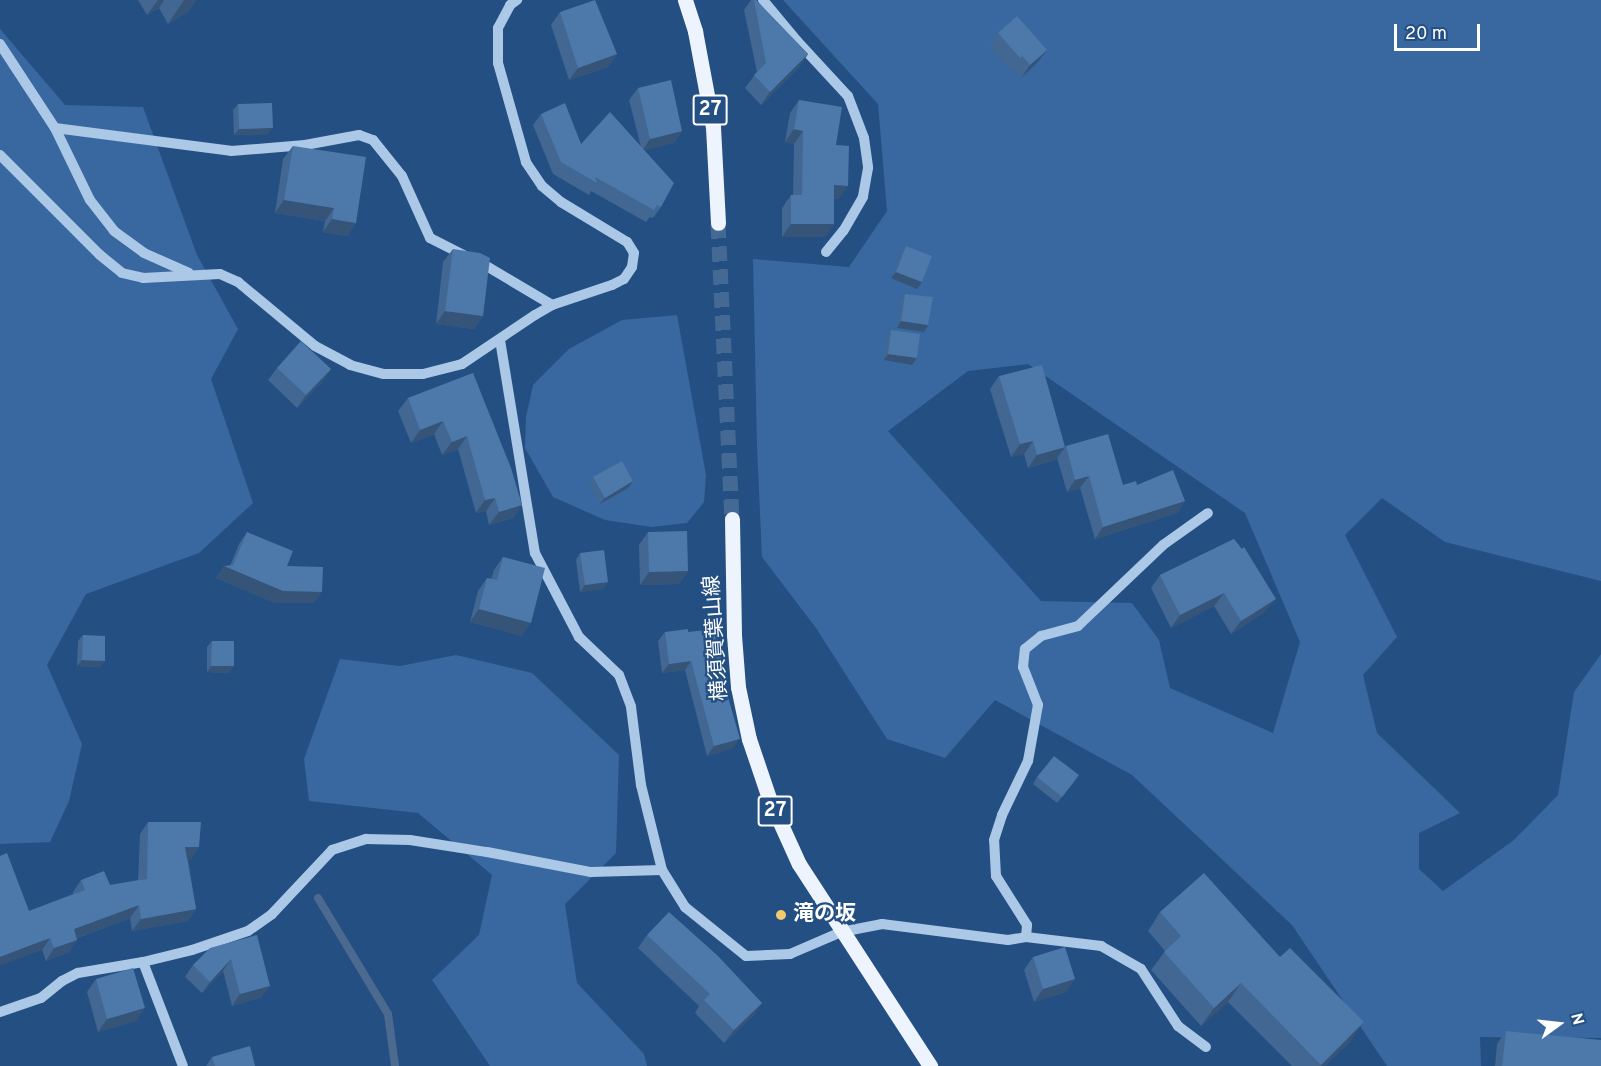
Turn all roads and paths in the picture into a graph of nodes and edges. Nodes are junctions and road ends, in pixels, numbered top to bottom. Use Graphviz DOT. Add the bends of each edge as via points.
graph roads {
  1 [pos="685,0"];
  2 [pos="763,0"];
  3 [pos="510,2"];
  4 [pos="0,44"];
  5 [pos="55,128"];
  6 [pos="0,155"];
  7 [pos="718,223"];
  8 [pos="826,252"];
  9 [pos="192,275"];
  10 [pos="552,305"];
  11 [pos="500,340"];
  12 [pos="1208,513"];
  13 [pos="732,519"];
  14 [pos="662,870"];
  15 [pos="841,932"];
  16 [pos="1026,937"];
  17 [pos="143,962"];
  18 [pos="3,1011"];
  19 [pos="1206,1047"];
  20 [pos="183,1066"];
  21 [pos="930,1066"];
  1 -- 7 [label="main road, 27" via="695,31 713,127"];
  2 -- 8 [label="street" via="848,96 864,138 868,168 862,197"];
  3 -- 10 [label="street" via="498,28 498,63 526,162 542,186 627,242 634,253 632,267 624,279"];
  4 -- 5 [label="street"];
  5 -- 9 [label="street" via="90,200 114,231 144,254"];
  5 -- 10 [label="street" via="231,151 305,145 359,135 373,140 402,176 430,238 490,267"];
  6 -- 9 [label="street" via="122,273 143,278"];
  9 -- 11 [label="street" via="220,274 238,282 315,346 350,365 384,374 423,374 462,364"];
  10 -- 11 [label="street"];
  11 -- 14 [label="street" via="535,553 579,637 619,675 631,707 641,785"];
  12 -- 16 [label="street" via="1163,545 1078,626 1041,636 1025,649 1023,667 1038,705 1028,760 994,840 996,876 1027,925"];
  13 -- 15 [label="main road, 横須賀葉山線 / 27" via="738,687 749,739 769,798 799,864"];
  14 -- 15 [label="street" via="685,907 746,956 790,954"];
  14 -- 17 [label="street" via="591,872 410,840 366,839 332,850 272,914 248,931"];
  15 -- 16 [label="street" via="882,924 1008,940"];
  15 -- 21 [label="main road, 横須賀葉山線 / 27"];
  16 -- 19 [label="street" via="1101,946 1141,969 1178,1026"];
  17 -- 18 [label="street" via="78,973 41,998"];
  17 -- 20 [label="street"];
}
